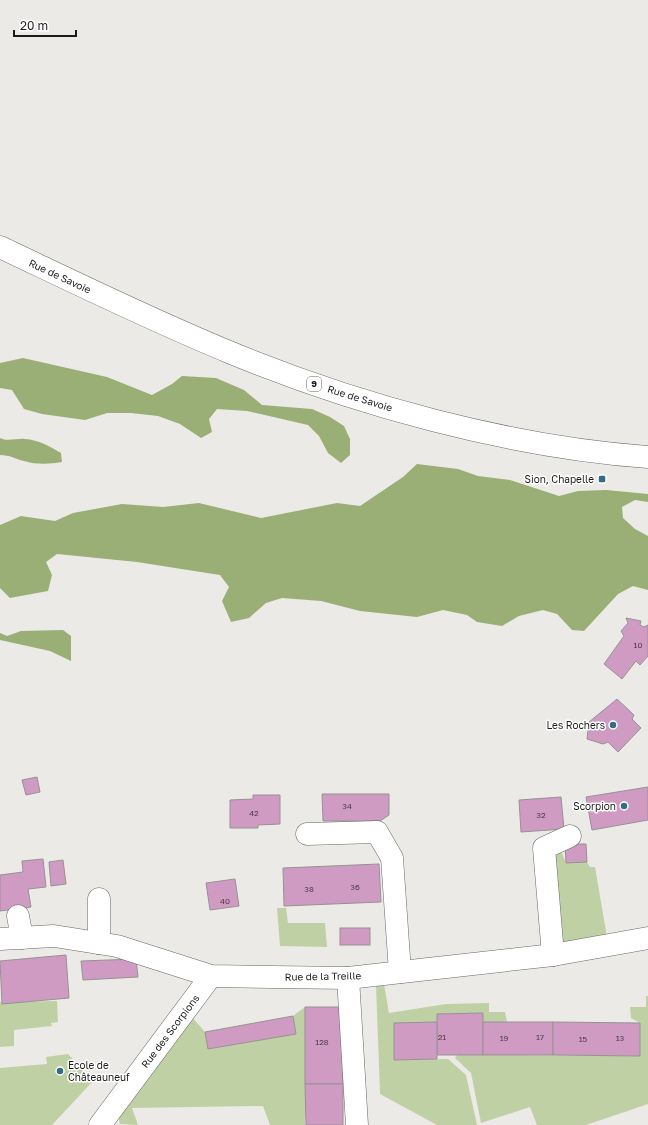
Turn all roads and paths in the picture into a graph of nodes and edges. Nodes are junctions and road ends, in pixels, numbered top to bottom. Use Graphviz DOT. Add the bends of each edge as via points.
graph roads {
  1 [pos="0,247"];
  2 [pos="648,457"];
  3 [pos="307,834"];
  4 [pos="570,836"];
  5 [pos="99,899"];
  6 [pos="18,916"];
  7 [pos="22,938"];
  8 [pos="648,938"];
  9 [pos="0,939"];
  10 [pos="99,943"];
  11 [pos="553,955"];
  12 [pos="400,972"];
  13 [pos="211,976"];
  14 [pos="348,978"];
  15 [pos="100,1125"];
  16 [pos="357,1125"];
  1 -- 2 [label="street, Rue de Savoie / 9" via="145,316 300,380 462,427 558,445"];
  3 -- 12 [label="street" via="377,832 392,858"];
  4 -- 11 [label="street" via="544,848"];
  5 -- 10 [label="street"];
  6 -- 7 [label="street"];
  7 -- 9 [label="street, Rue de la Treille"];
  7 -- 10 [label="street, Rue de la Treille" via="54,936"];
  8 -- 11 [label="street, Rue de la Treille"];
  10 -- 13 [label="street, Rue de la Treille" via="117,946"];
  11 -- 12 [label="street, Rue de la Treille"];
  12 -- 14 [label="street, Rue de la Treille"];
  13 -- 14 [label="street, Rue de la Treille"];
  13 -- 15 [label="street, Rue des Scorpions"];
  14 -- 16 [label="street"];
}
